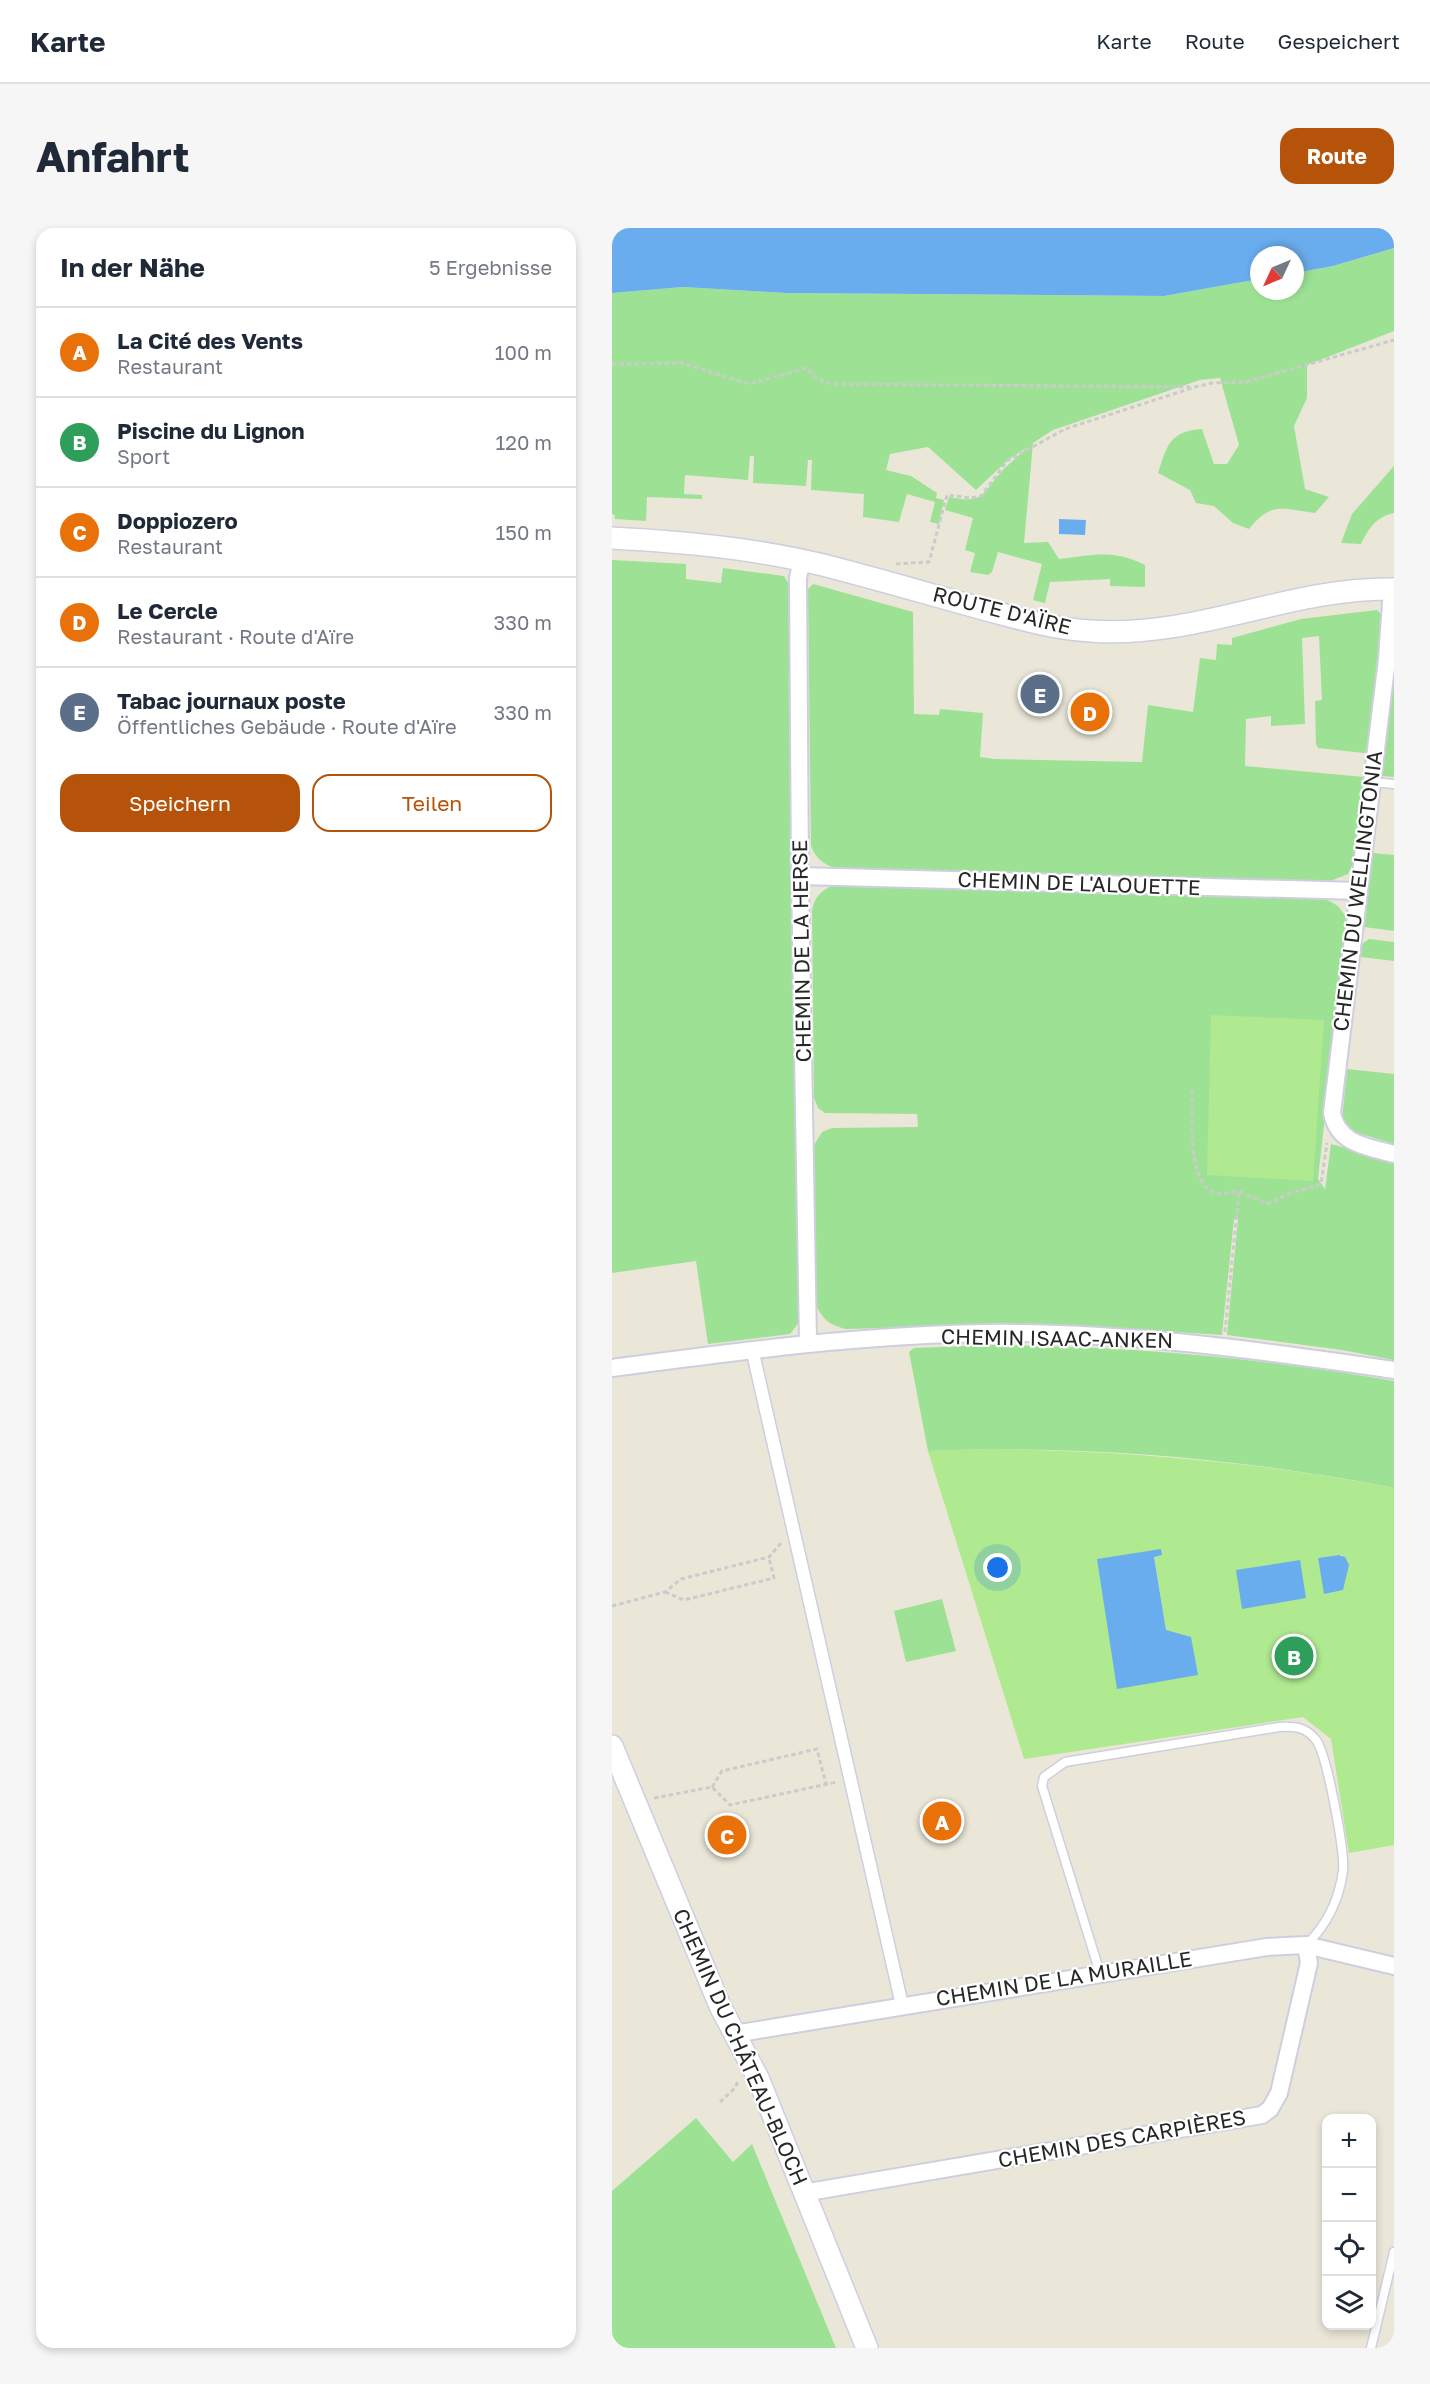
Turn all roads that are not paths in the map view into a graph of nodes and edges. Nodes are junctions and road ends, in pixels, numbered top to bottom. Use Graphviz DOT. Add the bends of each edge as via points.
graph roads {
  1 [pos="612,538"];
  2 [pos="802,560"];
  3 [pos="1393,589"];
  4 [pos="1370,782"];
  5 [pos="1394,784"];
  6 [pos="800,876"];
  7 [pos="1359,891"];
  8 [pos="1394,1154"];
  9 [pos="808,1342"];
  10 [pos="752,1350"];
  11 [pos="612,1368"];
  12 [pos="1394,1370"];
  13 [pos="612,1746"];
  14 [pos="1306,1945"];
  15 [pos="1394,1966"];
  16 [pos="1100,1973"];
  17 [pos="902,2005"];
  18 [pos="734,2034"];
  19 [pos="803,2193"];
  20 [pos="1394,2252"];
  21 [pos="867,2348"];
  22 [pos="1371,2348"];
  1 -- 2 [label="street, ROUTE D'AÏRE" via="703,544"];
  2 -- 3 [label="street, ROUTE D'AÏRE" via="1039,624 1119,633 1167,629 1314,595"];
  2 -- 6 [label="street, CHEMIN DE LA HERSE" via="798,578"];
  3 -- 4 [label="street, CHEMIN DU WELLINGTONIA"];
  4 -- 5 [label="lane"];
  4 -- 7 [label="street, CHEMIN DU WELLINGTONIA"];
  6 -- 7 [label="street, CHEMIN DE L'ALOUETTE"];
  6 -- 9 [label="street, CHEMIN DE LA HERSE"];
  7 -- 8 [label="street, CHEMIN DU WELLINGTONIA" via="1332,1113 1338,1130 1354,1143"];
  9 -- 10 [label="street, CHEMIN ISAAC-ANKEN"];
  9 -- 12 [label="street, CHEMIN ISAAC-ANKEN" via="983,1333 1191,1341"];
  10 -- 11 [label="street, CHEMIN ISAAC-ANKEN"];
  10 -- 17 [label="street"];
  13 -- 18 [label="street, CHEMIN DU CHÂTEAU-BLOCH"];
  14 -- 15 [label="street, CHEMIN DE LA MURAILLE"];
  14 -- 16 [label="street, CHEMIN DE LA MURAILLE" via="1267,1947"];
  14 -- 16 [label="lane" via="1327,1921 1343,1871 1342,1853 1323,1750 1307,1731 1297,1726 1279,1727 1065,1762 1044,1777 1042,1786"];
  14 -- 19 [label="street, CHEMIN DES CARPIÈRES" via="1309,1963 1279,2093 1262,2115"];
  16 -- 17 [label="street, CHEMIN DE LA MURAILLE"];
  17 -- 18 [label="street, CHEMIN DE LA MURAILLE"];
  18 -- 19 [label="street, CHEMIN DU CHÂTEAU-BLOCH" via="758,2078"];
  19 -- 21 [label="street, CHEMIN DU CHÂTEAU-BLOCH"];
  20 -- 22 [label="lane"];
}
